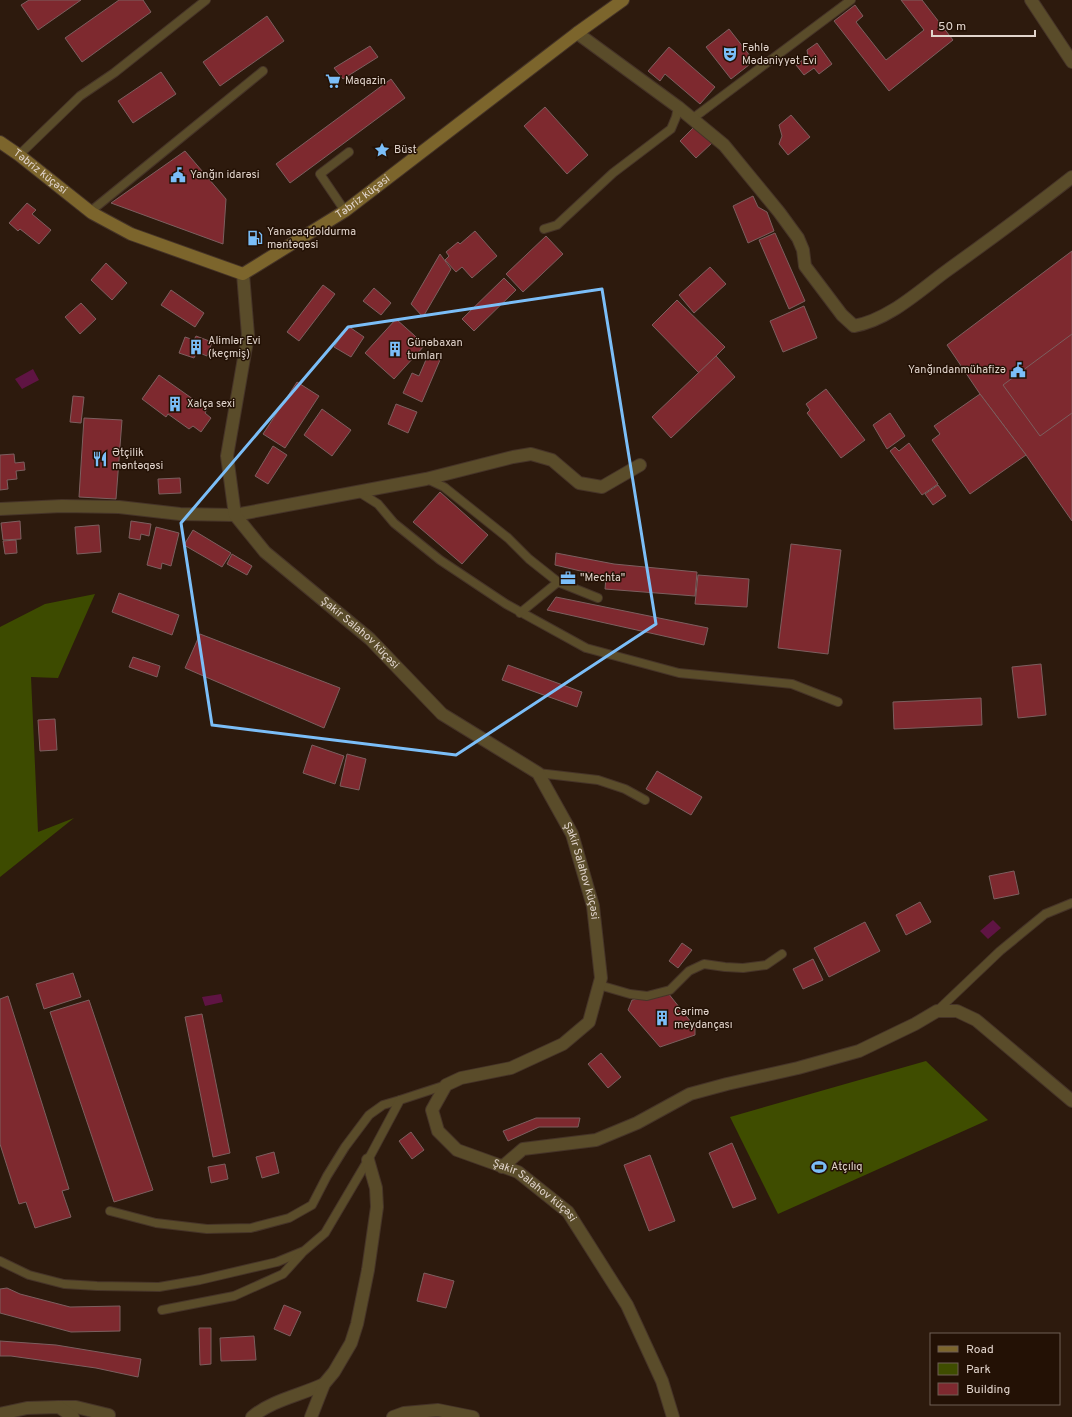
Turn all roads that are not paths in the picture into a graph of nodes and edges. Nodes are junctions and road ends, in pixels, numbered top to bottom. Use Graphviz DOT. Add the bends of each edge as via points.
graph roads {
  1 [pos="206,0"];
  2 [pos="623,0"];
  3 [pos="851,0"];
  4 [pos="1031,0"];
  5 [pos="577,33"];
  6 [pos="1072,62"];
  7 [pos="263,71"];
  8 [pos="678,108"];
  9 [pos="692,119"];
  10 [pos="0,142"];
  11 [pos="349,152"];
  12 [pos="19,155"];
  13 [pos="1072,177"];
  14 [pos="91,211"];
  15 [pos="344,211"];
  16 [pos="544,229"];
  17 [pos="243,274"];
  18 [pos="640,465"];
  19 [pos="426,479"];
  20 [pos="359,492"];
  21 [pos="0,509"];
  22 [pos="235,515"];
  23 [pos="558,582"];
  24 [pos="598,598"];
  25 [pos="520,613"];
  26 [pos="838,702"];
  27 [pos="538,773"];
  28 [pos="645,800"];
  29 [pos="1072,903"];
  30 [pos="782,954"];
  31 [pos="599,985"];
  32 [pos="937,1011"];
  33 [pos="446,1085"];
  34 [pos="400,1100"];
  35 [pos="1072,1101"];
  36 [pos="368,1160"];
  37 [pos="502,1166"];
  38 [pos="110,1211"];
  39 [pos="304,1251"];
  40 [pos="0,1261"];
  41 [pos="162,1310"];
  42 [pos="324,1384"];
  43 [pos="59,1407"];
  44 [pos="0,1414"];
  45 [pos="111,1416"];
  46 [pos="73,1417"];
  47 [pos="252,1417"];
  48 [pos="311,1417"];
  49 [pos="393,1417"];
  50 [pos="473,1417"];
  51 [pos="673,1417"];
  1 -- 12 [label="lane" via="114,73 80,96"];
  2 -- 5 [label="main road, Təbriz küçəsi"];
  3 -- 9 [label="lane"];
  4 -- 6 [label="street"];
  5 -- 8 [label="street"];
  5 -- 15 [label="main road, Təbriz küçəsi"];
  7 -- 14 [label="lane"];
  8 -- 9 [label="street"];
  8 -- 16 [label="lane" via="671,129 613,173 557,225"];
  9 -- 13 [label="street" via="724,145 779,212 798,238 805,266 842,315 854,326 866,324 898,306"];
  10 -- 12 [label="main road, Təbriz küçəsi"];
  11 -- 15 [label="lane" via="320,174"];
  12 -- 14 [label="main road, Təbriz küçəsi"];
  14 -- 17 [label="main road, Təbriz küçəsi" via="131,234"];
  15 -- 17 [label="main road, Təbriz küçəsi"];
  17 -- 22 [label="street" via="248,335 227,456"];
  18 -- 19 [label="street" via="602,487 578,483 552,460 531,454"];
  19 -- 20 [label="street"];
  19 -- 23 [label="lane" via="444,487"];
  20 -- 22 [label="street"];
  20 -- 25 [label="lane" via="378,504 394,523 440,560"];
  21 -- 22 [label="street" via="119,507 180,514"];
  22 -- 27 [label="street, Şakir Salahov küçəsi" via="265,552 370,640 442,714"];
  23 -- 24 [label="lane"];
  23 -- 25 [label="lane"];
  25 -- 26 [label="lane" via="586,648 679,673 792,684"];
  27 -- 28 [label="lane" via="598,780 625,789"];
  27 -- 31 [label="street, Şakir Salahov küçəsi" via="572,834 593,906 601,978"];
  29 -- 32 [label="lane" via="1045,914 1000,951"];
  30 -- 31 [label="lane" via="766,965 725,968 704,964 688,971 670,990 647,996"];
  31 -- 33 [label="street, Şakir Salahov küçəsi" via="589,1022 563,1044 511,1068 461,1078"];
  32 -- 35 [label="street" via="957,1011 976,1020"];
  32 -- 37 [label="street" via="859,1051 690,1094 637,1123 596,1140 523,1149"];
  33 -- 34 [label="lane"];
  33 -- 37 [label="street, Şakir Salahov küçəsi" via="432,1110 438,1131 457,1150"];
  34 -- 36 [label="lane"];
  34 -- 38 [label="lane" via="383,1105 369,1115 334,1164 312,1205 289,1218 251,1228 207,1229 156,1223"];
  36 -- 39 [label="lane" via="325,1233"];
  36 -- 42 [label="street" via="376,1188 377,1207 368,1270 351,1343"];
  37 -- 51 [label="street, Şakir Salahov küçəsi" via="518,1172 568,1212 627,1305 662,1381"];
  39 -- 40 [label="lane" via="277,1262 159,1287 64,1284 29,1275"];
  39 -- 41 [label="lane" via="283,1274 234,1296"];
  42 -- 47 [label="street" via="263,1409"];
  42 -- 48 [label="street"];
  43 -- 44 [label="street" via="27,1408"];
  43 -- 45 [label="street" via="76,1407"];
  43 -- 46 [label="street"];
  49 -- 50 [label="street" via="404,1413 438,1410"];
}
